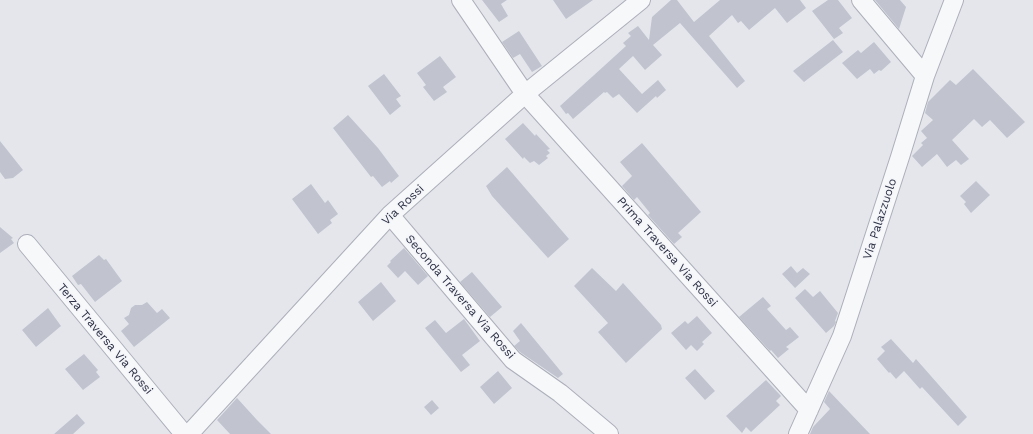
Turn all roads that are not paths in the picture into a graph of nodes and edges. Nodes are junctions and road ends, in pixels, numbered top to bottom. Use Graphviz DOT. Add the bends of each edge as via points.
graph roads {
  1 [pos="461,0"];
  2 [pos="641,0"];
  3 [pos="861,0"];
  4 [pos="954,0"];
  5 [pos="925,76"];
  6 [pos="525,94"];
  7 [pos="390,215"];
  8 [pos="27,244"];
  9 [pos="810,410"];
  10 [pos="189,434"];
  11 [pos="608,434"];
  12 [pos="798,434"];
  1 -- 6 [label="street, Prima Traversa Via Rossi"];
  2 -- 6 [label="street, Via Rossi"];
  3 -- 5 [label="street"];
  4 -- 5 [label="street, Via Palazzuolo"];
  5 -- 9 [label="street, Via Palazzuolo" via="842,336"];
  6 -- 7 [label="street, Via Rossi"];
  6 -- 9 [label="street, Prima Traversa Via Rossi"];
  7 -- 10 [label="street, Via Rossi"];
  7 -- 11 [label="street, Seconda Traversa Via Rossi" via="513,360 560,393"];
  8 -- 10 [label="street, Terza Traversa Via Rossi"];
  9 -- 12 [label="street, Via Palazzuolo"];
}
